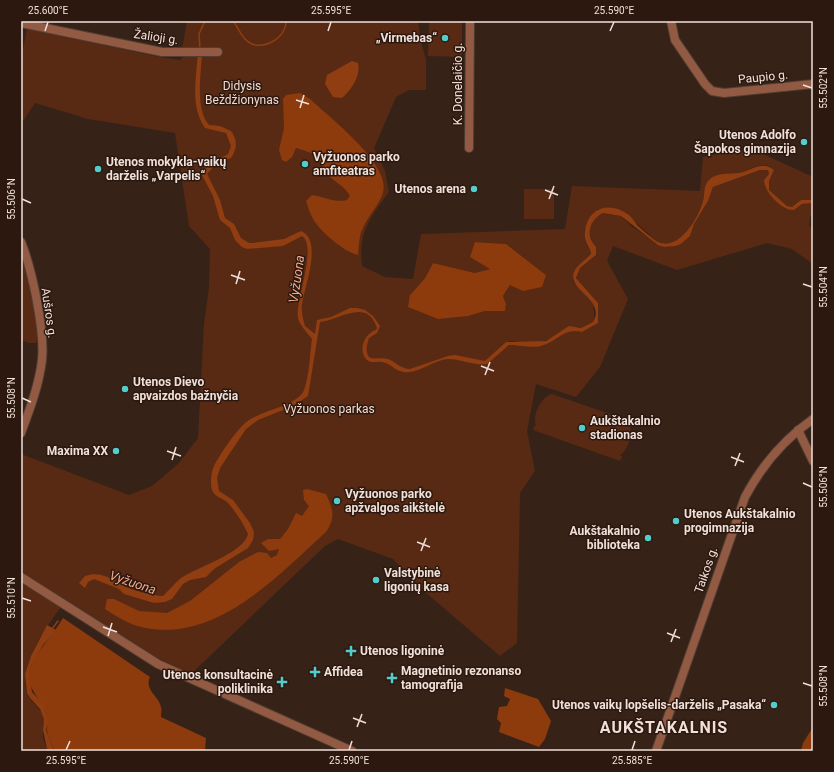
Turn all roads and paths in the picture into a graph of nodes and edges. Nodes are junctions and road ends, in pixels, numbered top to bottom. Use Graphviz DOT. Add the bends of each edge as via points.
graph roads {
  1 [pos="470,21"];
  2 [pos="671,21"];
  3 [pos="21,23"];
  4 [pos="218,52"];
  5 [pos="813,84"];
  6 [pos="469,148"];
  7 [pos="21,242"];
  8 [pos="813,419"];
  9 [pos="798,430"];
  10 [pos="21,433"];
  11 [pos="813,461"];
  12 [pos="21,577"];
  13 [pos="352,751"];
  14 [pos="656,751"];
  1 -- 6 [label="street, K. Donelaičio g."];
  2 -- 5 [label="street, Paupio g." via="675,40 705,84 715,92"];
  3 -- 4 [label="street, Žalioji g." via="162,52"];
  7 -- 10 [label="street, Aušros g." via="34,290 42,358 34,399"];
  8 -- 9 [label="street, Taikos g."];
  9 -- 11 [label="street"];
  9 -- 14 [label="street, Taikos g." via="782,443 767,461 745,497"];
  12 -- 13 [label="street" via="145,656 190,679"];
}
